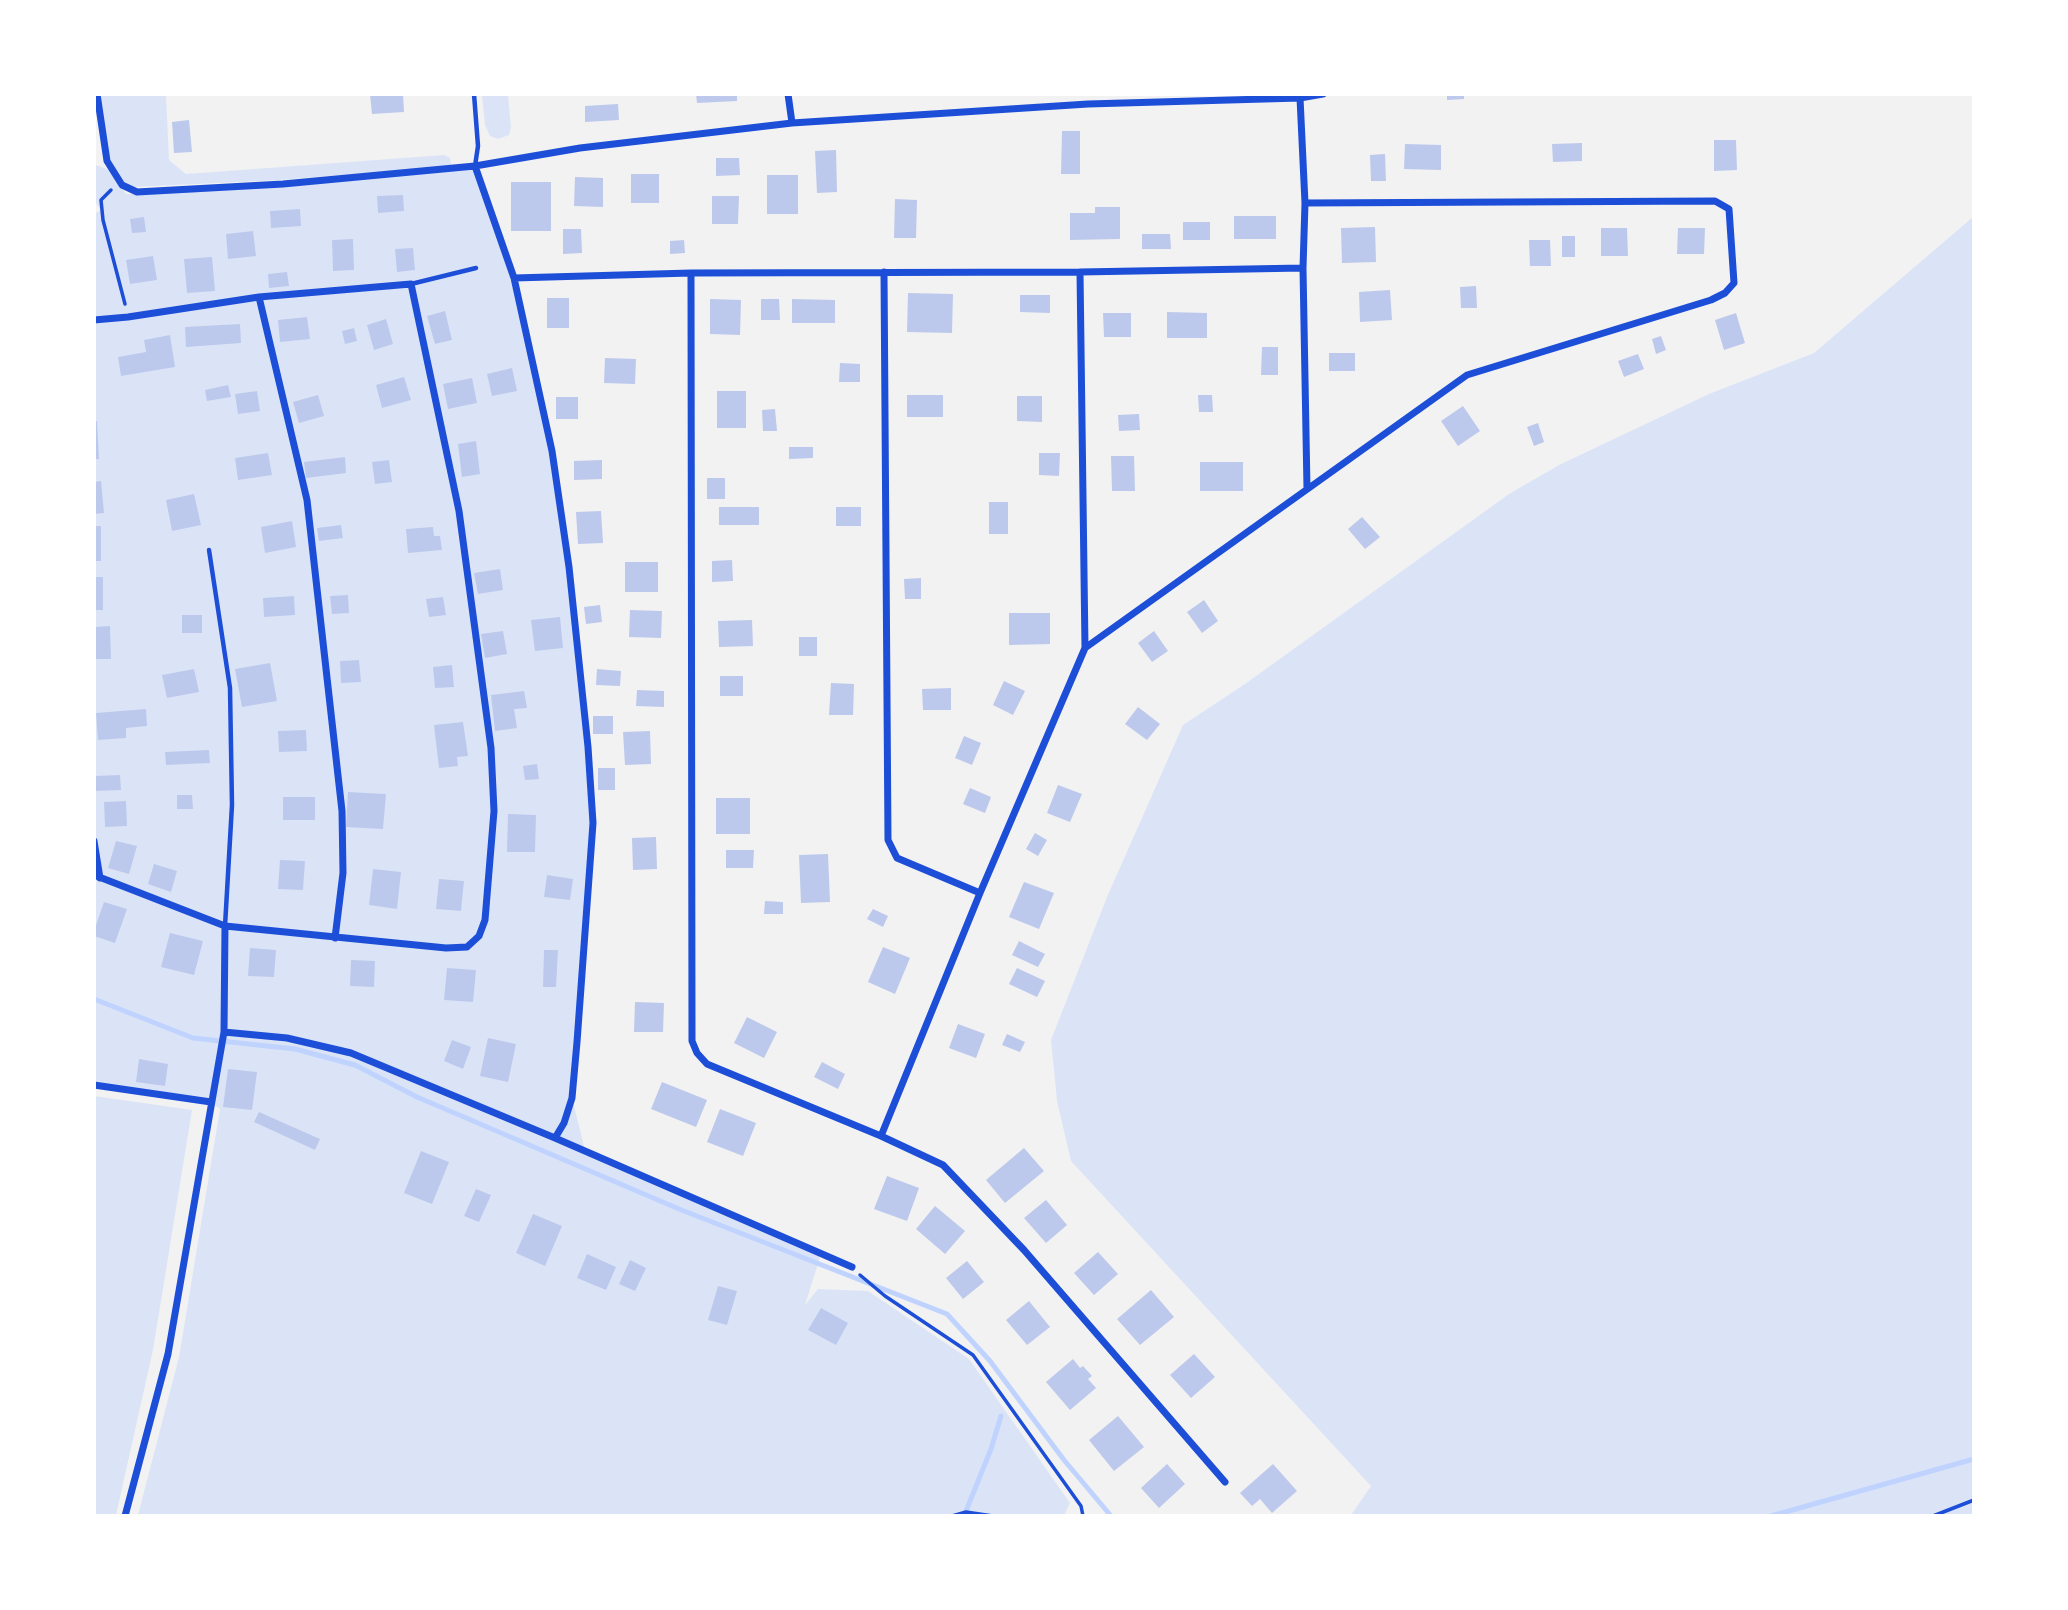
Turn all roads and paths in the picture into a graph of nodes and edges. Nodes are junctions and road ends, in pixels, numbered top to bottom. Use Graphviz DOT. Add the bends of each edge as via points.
graph roads {
  1 [pos="97,94"];
  2 [pos="474,94"];
  3 [pos="788,94"];
  4 [pos="1087,94"];
  5 [pos="1323,94"];
  6 [pos="1300,98"];
  7 [pos="1088,104"];
  8 [pos="792,122"];
  9 [pos="475,166"];
  10 [pos="122,185"];
  11 [pos="1305,203"];
  12 [pos="476,268"];
  13 [pos="1303,268"];
  14 [pos="691,272"];
  15 [pos="884,272"];
  16 [pos="1080,272"];
  17 [pos="514,278"];
  18 [pos="411,284"];
  19 [pos="259,297"];
  20 [pos="128,317"];
  21 [pos="94,320"];
  22 [pos="1307,489"];
  23 [pos="209,550"];
  24 [pos="1085,648"];
  25 [pos="94,841"];
  26 [pos="97,877"];
  27 [pos="980,893"];
  28 [pos="225,926"];
  29 [pos="335,938"];
  30 [pos="224,1031"];
  31 [pos="94,1085"];
  32 [pos="211,1102"];
  33 [pos="881,1136"];
  34 [pos="555,1138"];
  35 [pos="852,1267"];
  36 [pos="861,1275"];
  37 [pos="1225,1482"];
  38 [pos="1973,1500"];
  39 [pos="125,1516"];
  40 [pos="952,1516"];
  41 [pos="993,1516"];
  42 [pos="1083,1516"];
  43 [pos="1933,1516"];
  1 -- 10 [label="street" via="107,161"];
  2 -- 9 [label="lane"];
  3 -- 8 [label="street"];
  4 -- 7 [label="lane"];
  5 -- 6 [label="street"];
  6 -- 7 [label="street"];
  6 -- 11 [label="street"];
  7 -- 8 [label="street"];
  8 -- 9 [label="street"];
  9 -- 10 [label="street" via="137,192"];
  9 -- 17 [label="street"];
  10 -- 20 [label="path" via="101,200"];
  11 -- 13 [label="street"];
  11 -- 22 [label="street" via="1715,201 1729,209 1734,284 1711,300 1466,374"];
  12 -- 18 [label="lane"];
  13 -- 16 [label="street"];
  13 -- 22 [label="street"];
  14 -- 15 [label="street"];
  14 -- 17 [label="street"];
  14 -- 33 [label="street" via="692,1041 708,1064"];
  15 -- 16 [label="street"];
  15 -- 27 [label="street" via="888,840 897,858"];
  16 -- 24 [label="street"];
  17 -- 34 [label="street" via="554,464 593,823 572,1098"];
  18 -- 19 [label="street"];
  18 -- 29 [label="street" via="459,511 491,748 494,811 485,920 479,936 467,947"];
  19 -- 20 [label="street"];
  19 -- 29 [label="street" via="307,500 342,811 343,873"];
  20 -- 21 [label="street"];
  22 -- 24 [label="street"];
  23 -- 28 [label="lane" via="230,688 232,805"];
  24 -- 27 [label="street"];
  25 -- 26 [label="street"];
  26 -- 28 [label="street"];
  27 -- 33 [label="street"];
  28 -- 29 [label="street"];
  28 -- 30 [label="street"];
  30 -- 32 [label="street"];
  30 -- 34 [label="street" via="287,1038 351,1053"];
  31 -- 32 [label="street"];
  32 -- 39 [label="street" via="168,1354"];
  33 -- 37 [label="street" via="943,1165 1024,1250"];
  34 -- 35 [label="street"];
  36 -- 42 [label="path" via="973,1356 1082,1506"];
  38 -- 43 [label="path"];
  40 -- 41 [label="path" via="966,1512"];
}
